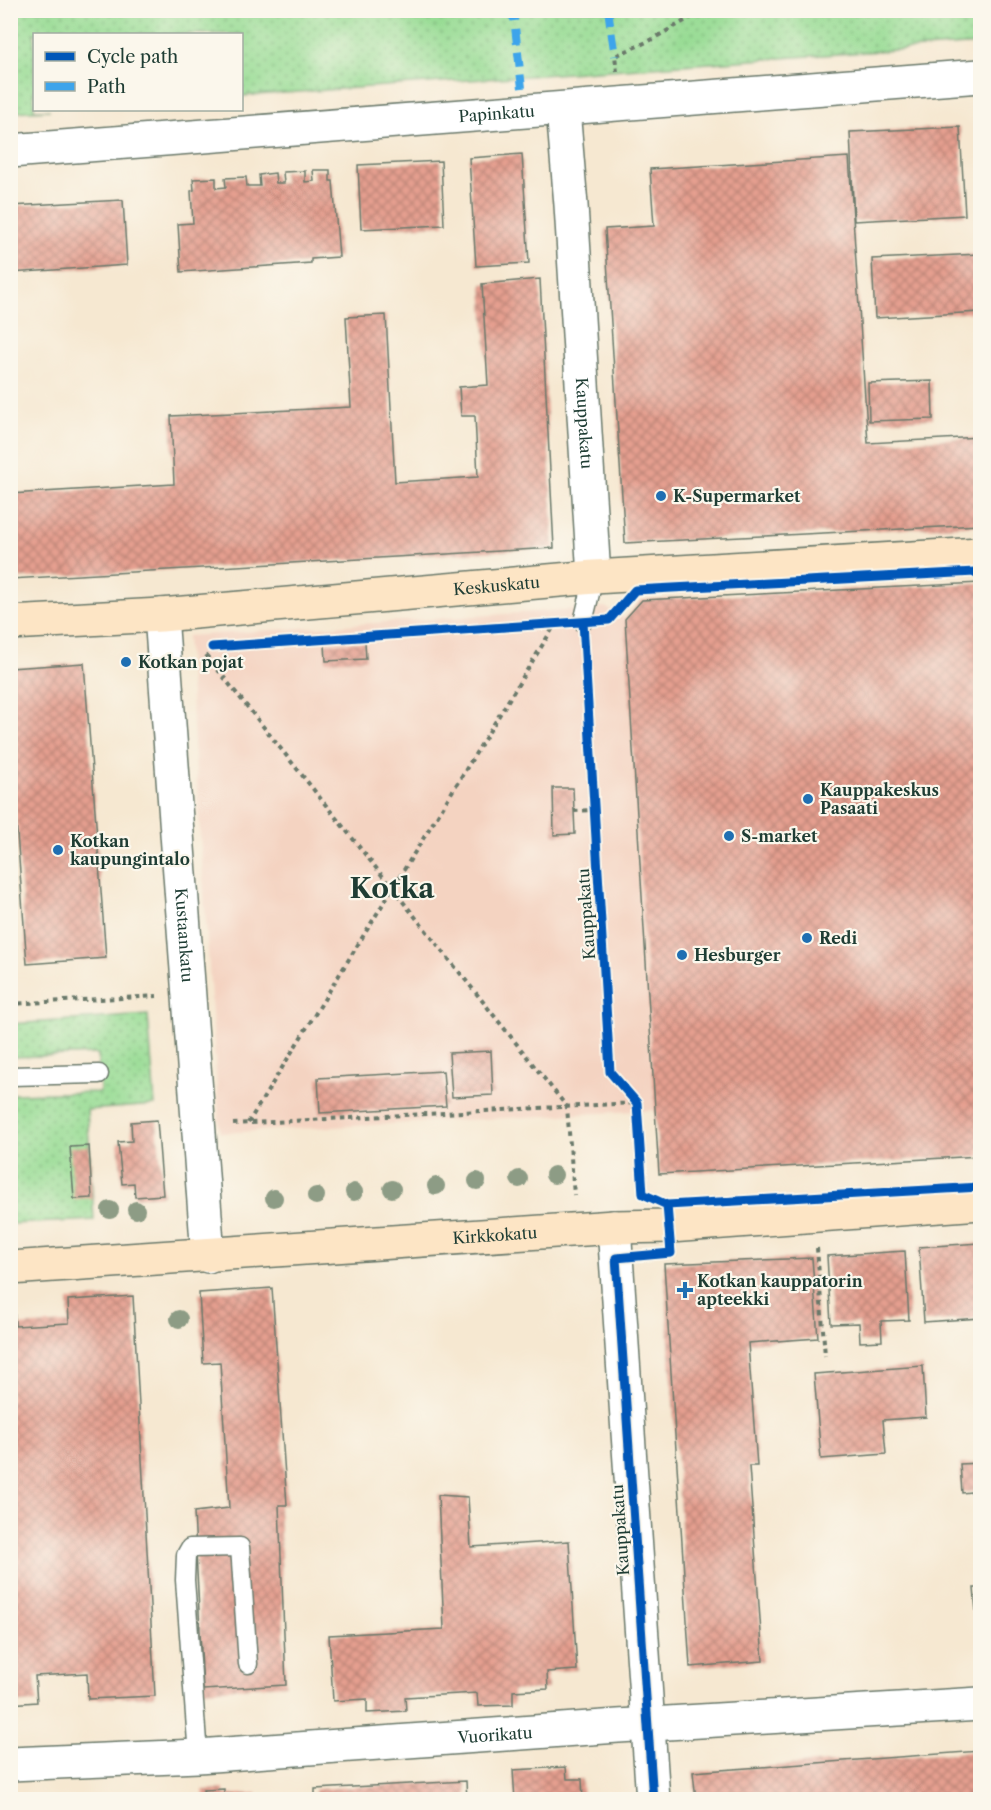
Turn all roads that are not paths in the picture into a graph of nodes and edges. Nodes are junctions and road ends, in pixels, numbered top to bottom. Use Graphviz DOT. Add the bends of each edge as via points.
graph roads {
  1 [pos="981,76"];
  2 [pos="563,109"];
  3 [pos="10,151"];
  4 [pos="981,554"];
  5 [pos="594,577"];
  6 [pos="161,615"];
  7 [pos="583,622"];
  8 [pos="10,623"];
  9 [pos="99,1074"];
  10 [pos="10,1076"];
  11 [pos="981,1203"];
  12 [pos="614,1227"];
  13 [pos="208,1256"];
  14 [pos="10,1268"];
  15 [pos="248,1664"];
  16 [pos="981,1704"];
  17 [pos="648,1724"];
  18 [pos="198,1756"];
  19 [pos="10,1764"];
  20 [pos="653,1800"];
  1 -- 2 [label="street, Papinkatu"];
  2 -- 3 [label="street, Papinkatu"];
  2 -- 5 [label="street, Kauppakatu"];
  4 -- 5 [label="main road, Keskuskatu"];
  5 -- 6 [label="main road, Keskuskatu"];
  5 -- 7 [label="lane, Kauppakatu"];
  6 -- 8 [label="main road, Keskuskatu"];
  6 -- 13 [label="street, Kustaankatu"];
  9 -- 10 [label="lane"];
  11 -- 12 [label="main road, Kirkkokatu"];
  12 -- 13 [label="main road, Kirkkokatu"];
  12 -- 17 [label="street, Kauppakatu"];
  13 -- 14 [label="main road, Kirkkokatu"];
  15 -- 18 [label="lane" via="240,1547 190,1548 185,1580"];
  16 -- 17 [label="street, Vuorikatu"];
  17 -- 18 [label="street, Vuorikatu"];
  17 -- 20 [label="street, Kauppakatu"];
  18 -- 19 [label="street, Vuorikatu"];
}
